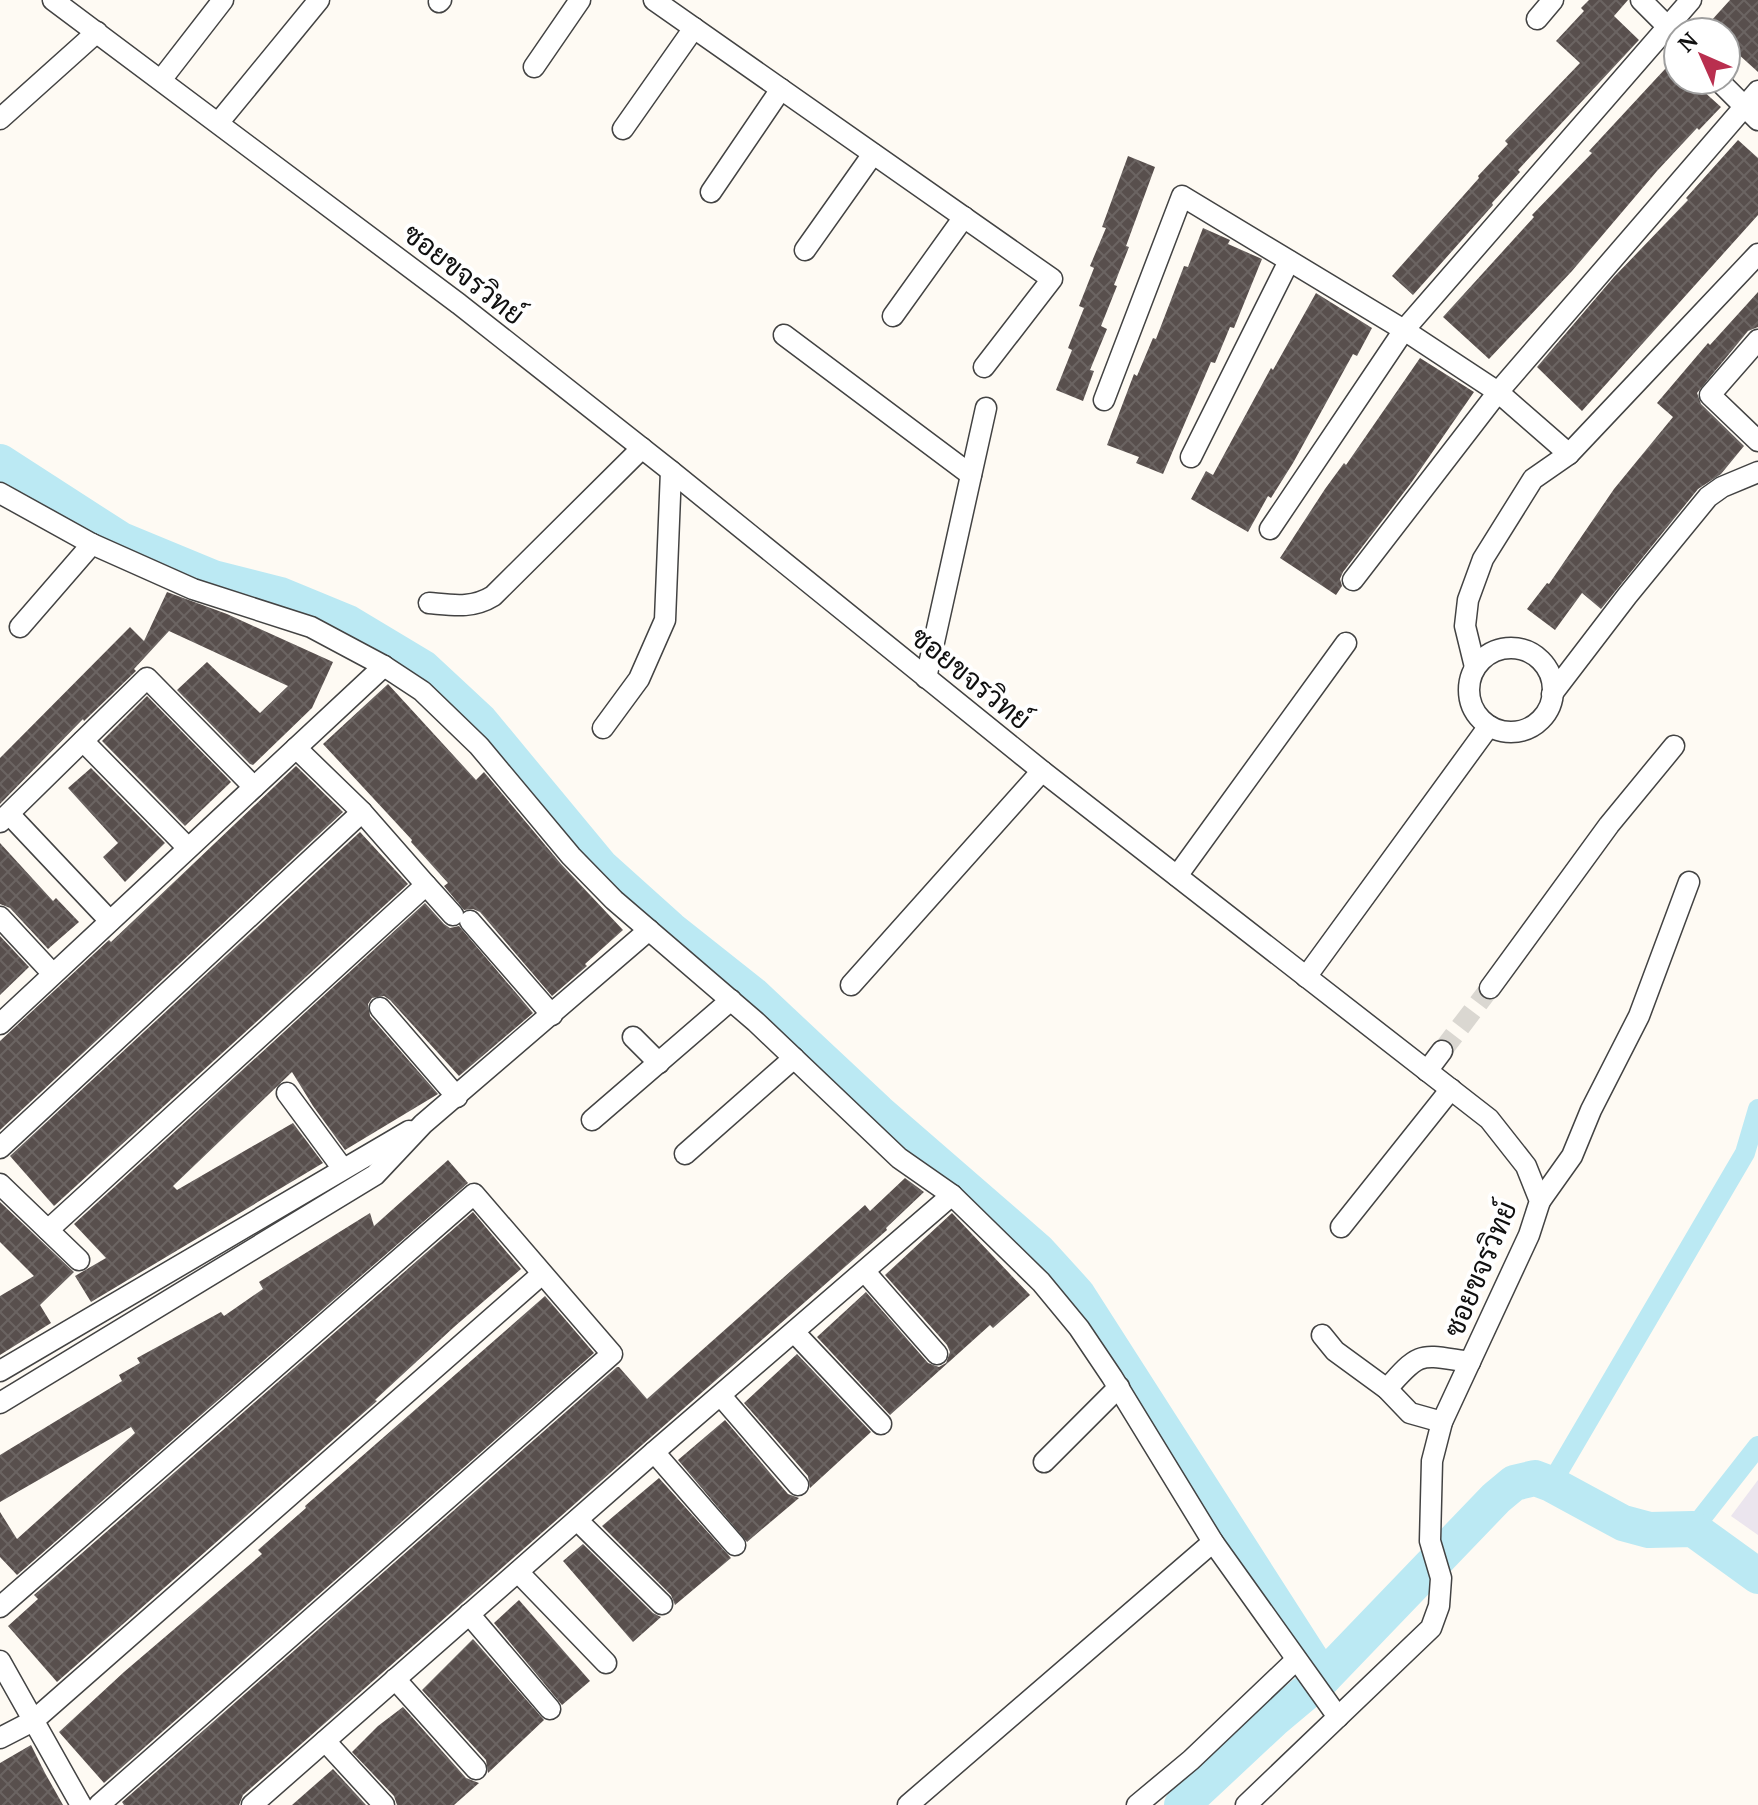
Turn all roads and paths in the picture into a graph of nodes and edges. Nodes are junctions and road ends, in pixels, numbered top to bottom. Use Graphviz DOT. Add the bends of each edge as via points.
graph roads {
  1 [pos="53,0"];
  2 [pos="223,0"];
  3 [pos="319,0"];
  4 [pos="580,0"];
  5 [pos="654,0"];
  6 [pos="1553,0"];
  7 [pos="1641,0"];
  8 [pos="1537,19"];
  9 [pos="1662,21"];
  10 [pos="694,28"];
  11 [pos="97,32"];
  12 [pos="1662,42"];
  13 [pos="534,67"];
  14 [pos="161,80"];
  15 [pos="781,89"];
  16 [pos="1758,91"];
  17 [pos="1734,96"];
  18 [pos="1751,114"];
  19 [pos="0,119"];
  20 [pos="219,122"];
  21 [pos="623,129"];
  22 [pos="873,154"];
  23 [pos="711,192"];
  24 [pos="964,217"];
  25 [pos="805,250"];
  26 [pos="1758,254"];
  27 [pos="1289,261"];
  28 [pos="893,316"];
  29 [pos="1404,330"];
  30 [pos="784,335"];
  31 [pos="1758,340"];
  32 [pos="984,367"];
  33 [pos="1498,392"];
  34 [pos="1104,400"];
  35 [pos="986,408"];
  36 [pos="1758,441"];
  37 [pos="642,448"];
  38 [pos="1569,454"];
  39 [pos="1191,457"];
  40 [pos="671,471"];
  41 [pos="1757,473"];
  42 [pos="971,475"];
  43 [pos="1,496"];
  44 [pos="1270,529"];
  45 [pos="92,544"];
  46 [pos="1353,580"];
  47 [pos="429,603"];
  48 [pos="20,627"];
  49 [pos="1346,643"];
  50 [pos="384,666"];
  51 [pos="1475,667"];
  52 [pos="926,678"];
  53 [pos="1552,694"];
  54 [pos="1489,726"];
  55 [pos="603,728"];
  56 [pos="83,741"];
  57 [pos="1674,746"];
  58 [pos="296,748"];
  59 [pos="1042,771"];
  60 [pos="254,787"];
  61 [pos="362,812"];
  62 [pos="4,818"];
  63 [pos="188,848"];
  64 [pos="1177,876"];
  65 [pos="1689,882"];
  66 [pos="426,885"];
  67 [pos="0,917"];
  68 [pos="110,921"];
  69 [pos="649,930"];
  70 [pos="53,974"];
  71 [pos="1306,977"];
  72 [pos="851,985"];
  73 [pos="1490,988"];
  74 [pos="731,1000"];
  75 [pos="380,1008"];
  76 [pos="552,1015"];
  77 [pos="0,1024"];
  78 [pos="633,1037"];
  79 [pos="1442,1051"];
  80 [pos="794,1058"];
  81 [pos="659,1063"];
  82 [pos="1427,1071"];
  83 [pos="1451,1089"];
  84 [pos="287,1093"];
  85 [pos="457,1097"];
  86 [pos="592,1120"];
  87 [pos="423,1124"];
  88 [pos="0,1148"];
  89 [pos="685,1154"];
  90 [pos="343,1169"];
  91 [pos="0,1184"];
  92 [pos="952,1195"];
  93 [pos="1540,1201"];
  94 [pos="1341,1227"];
  95 [pos="48,1230"];
  96 [pos="79,1260"];
  97 [pos="865,1272"];
  98 [pos="542,1274"];
  99 [pos="794,1332"];
  100 [pos="1322,1335"];
  101 [pos="937,1354"];
  102 [pos="1470,1362"];
  103 [pos="0,1371"];
  104 [pos="1119,1387"];
  105 [pos="1387,1389"];
  106 [pos="721,1396"];
  107 [pos="0,1403"];
  108 [pos="1442,1422"];
  109 [pos="881,1424"];
  110 [pos="654,1452"];
  111 [pos="1044,1462"];
  112 [pos="798,1485"];
  113 [pos="577,1520"];
  114 [pos="1213,1542"];
  115 [pos="735,1545"];
  116 [pos="518,1572"];
  117 [pos="662,1604"];
  118 [pos="0,1607"];
  119 [pos="469,1614"];
  120 [pos="1296,1660"];
  121 [pos="0,1661"];
  122 [pos="606,1663"];
  123 [pos="395,1679"];
  124 [pos="550,1709"];
  125 [pos="1333,1710"];
  126 [pos="33,1721"];
  127 [pos="0,1738"];
  128 [pos="325,1741"];
  129 [pos="476,1769"];
  130 [pos="81,1805"];
  131 [pos="99,1805"];
  132 [pos="253,1805"];
  133 [pos="384,1805"];
  134 [pos="908,1805"];
  135 [pos="1137,1805"];
  136 [pos="1246,1805"];
  1 -- 11 [label="street, ซอยขจรวิทย์"];
  2 -- 14 [label="street"];
  3 -- 20 [label="street"];
  4 -- 13 [label="street"];
  5 -- 10 [label="street"];
  6 -- 8 [label="street"];
  7 -- 9 [label="street"];
  10 -- 15 [label="street"];
  10 -- 21 [label="street"];
  11 -- 14 [label="street, ซอยขจรวิทย์"];
  11 -- 19 [label="street"];
  12 -- 29 [label="street"];
  14 -- 20 [label="street, ซอยขจรวิทย์"];
  15 -- 22 [label="street"];
  15 -- 23 [label="street"];
  16 -- 18 [label="street"];
  17 -- 18 [label="street"];
  18 -- 33 [label="street"];
  20 -- 37 [label="street, ซอยขจรวิทย์"];
  22 -- 24 [label="street"];
  22 -- 25 [label="street"];
  24 -- 28 [label="street"];
  24 -- 32 [label="street" via="1052,279"];
  26 -- 38 [label="street"];
  27 -- 29 [label="street"];
  27 -- 34 [label="street" via="1182,196"];
  27 -- 39 [label="street"];
  29 -- 33 [label="street"];
  29 -- 44 [label="street"];
  30 -- 42 [label="street"];
  31 -- 36 [label="street" via="1710,395"];
  33 -- 38 [label="street"];
  33 -- 46 [label="street"];
  35 -- 42 [label="street"];
  37 -- 40 [label="street, ซอยขจรวิทย์"];
  37 -- 47 [label="street" via="493,596 469,606"];
  38 -- 51 [label="street" via="1533,479 1473,580 1465,626"];
  40 -- 52 [label="street, ซอยขจรวิทย์"];
  40 -- 55 [label="street" via="665,620 639,679"];
  41 -- 53 [label="street" via="1708,497"];
  42 -- 52 [label="street"];
  43 -- 45 [label="street"];
  45 -- 48 [label="street"];
  45 -- 50 [label="street" via="193,589 311,627"];
  49 -- 64 [label="street"];
  50 -- 58 [label="street"];
  50 -- 69 [label="street" via="422,691 479,746 571,856"];
  51 -- 53 [label="street" via="1496,650 1524,649 1546,667"];
  51 -- 54 [label="street" via="1468,692 1471,705"];
  52 -- 59 [label="street, ซอยขจรวิทย์"];
  53 -- 54 [label="street" via="1540,720 1528,728 1514,732"];
  54 -- 71 [label="street"];
  56 -- 60 [label="street" via="147,678"];
  56 -- 62 [label="street"];
  56 -- 63 [label="street"];
  57 -- 73 [label="street"];
  58 -- 60 [label="street"];
  58 -- 61 [label="street"];
  59 -- 64 [label="street, ซอยขจรวิทย์"];
  59 -- 72 [label="street"];
  60 -- 63 [label="street"];
  61 -- 66 [label="street"];
  61 -- 88 [label="street"];
  62 -- 68 [label="street"];
  63 -- 68 [label="street"];
  64 -- 71 [label="street, ซอยขจรวิทย์"];
  65 -- 93 [label="street" via="1639,1016 1572,1156"];
  66 -- 76 [label="street"];
  66 -- 95 [label="street"];
  67 -- 70 [label="street"];
  68 -- 70 [label="street"];
  69 -- 74 [label="street"];
  69 -- 76 [label="street"];
  70 -- 77 [label="street"];
  71 -- 82 [label="street, ซอยขจรวิทย์"];
  74 -- 80 [label="street"];
  74 -- 81 [label="street"];
  75 -- 85 [label="street"];
  76 -- 85 [label="street"];
  78 -- 81 [label="street"];
  79 -- 82 [label="street"];
  80 -- 89 [label="street"];
  80 -- 92 [label="street" via="899,1158"];
  81 -- 86 [label="street"];
  82 -- 83 [label="street, ซอยขจรวิทย์"];
  83 -- 93 [label="street, ซอยขจรวิทย์" via="1489,1119 1526,1166"];
  83 -- 94 [label="street"];
  84 -- 90 [label="street"];
  85 -- 87 [label="street"];
  87 -- 90 [label="street"];
  87 -- 107 [label="street" via="375,1175"];
  90 -- 103 [label="street"];
  91 -- 95 [label="street"];
  92 -- 97 [label="street"];
  92 -- 104 [label="street" via="1041,1282"];
  93 -- 102 [label="street, ซอยขจรวิทย์"];
  95 -- 96 [label="street"];
  97 -- 99 [label="street"];
  97 -- 101 [label="street"];
  98 -- 118 [label="street" via="474,1194"];
  98 -- 126 [label="street"];
  98 -- 131 [label="street" via="612,1354"];
  99 -- 106 [label="street"];
  99 -- 109 [label="street"];
  100 -- 105 [label="street"];
  102 -- 105 [label="street" via="1425,1356"];
  102 -- 108 [label="street, ซอยขจรวิทย์"];
  104 -- 111 [label="street"];
  104 -- 114 [label="street"];
  105 -- 108 [label="street" via="1410,1413"];
  106 -- 110 [label="street"];
  106 -- 112 [label="street"];
  108 -- 125 [label="street, ซอยขจรวิทย์" via="1432,1461 1430,1541 1441,1578 1431,1628"];
  110 -- 113 [label="street"];
  110 -- 115 [label="street"];
  113 -- 116 [label="street"];
  113 -- 117 [label="street"];
  114 -- 120 [label="street"];
  114 -- 134 [label="street"];
  116 -- 119 [label="street"];
  116 -- 122 [label="street"];
  119 -- 123 [label="street"];
  119 -- 124 [label="street"];
  120 -- 125 [label="street"];
  120 -- 135 [label="street"];
  121 -- 126 [label="street"];
  123 -- 128 [label="street"];
  123 -- 129 [label="street"];
  125 -- 136 [label="street"];
  126 -- 127 [label="street"];
  126 -- 130 [label="street"];
  128 -- 132 [label="street"];
  128 -- 133 [label="street"];
}
